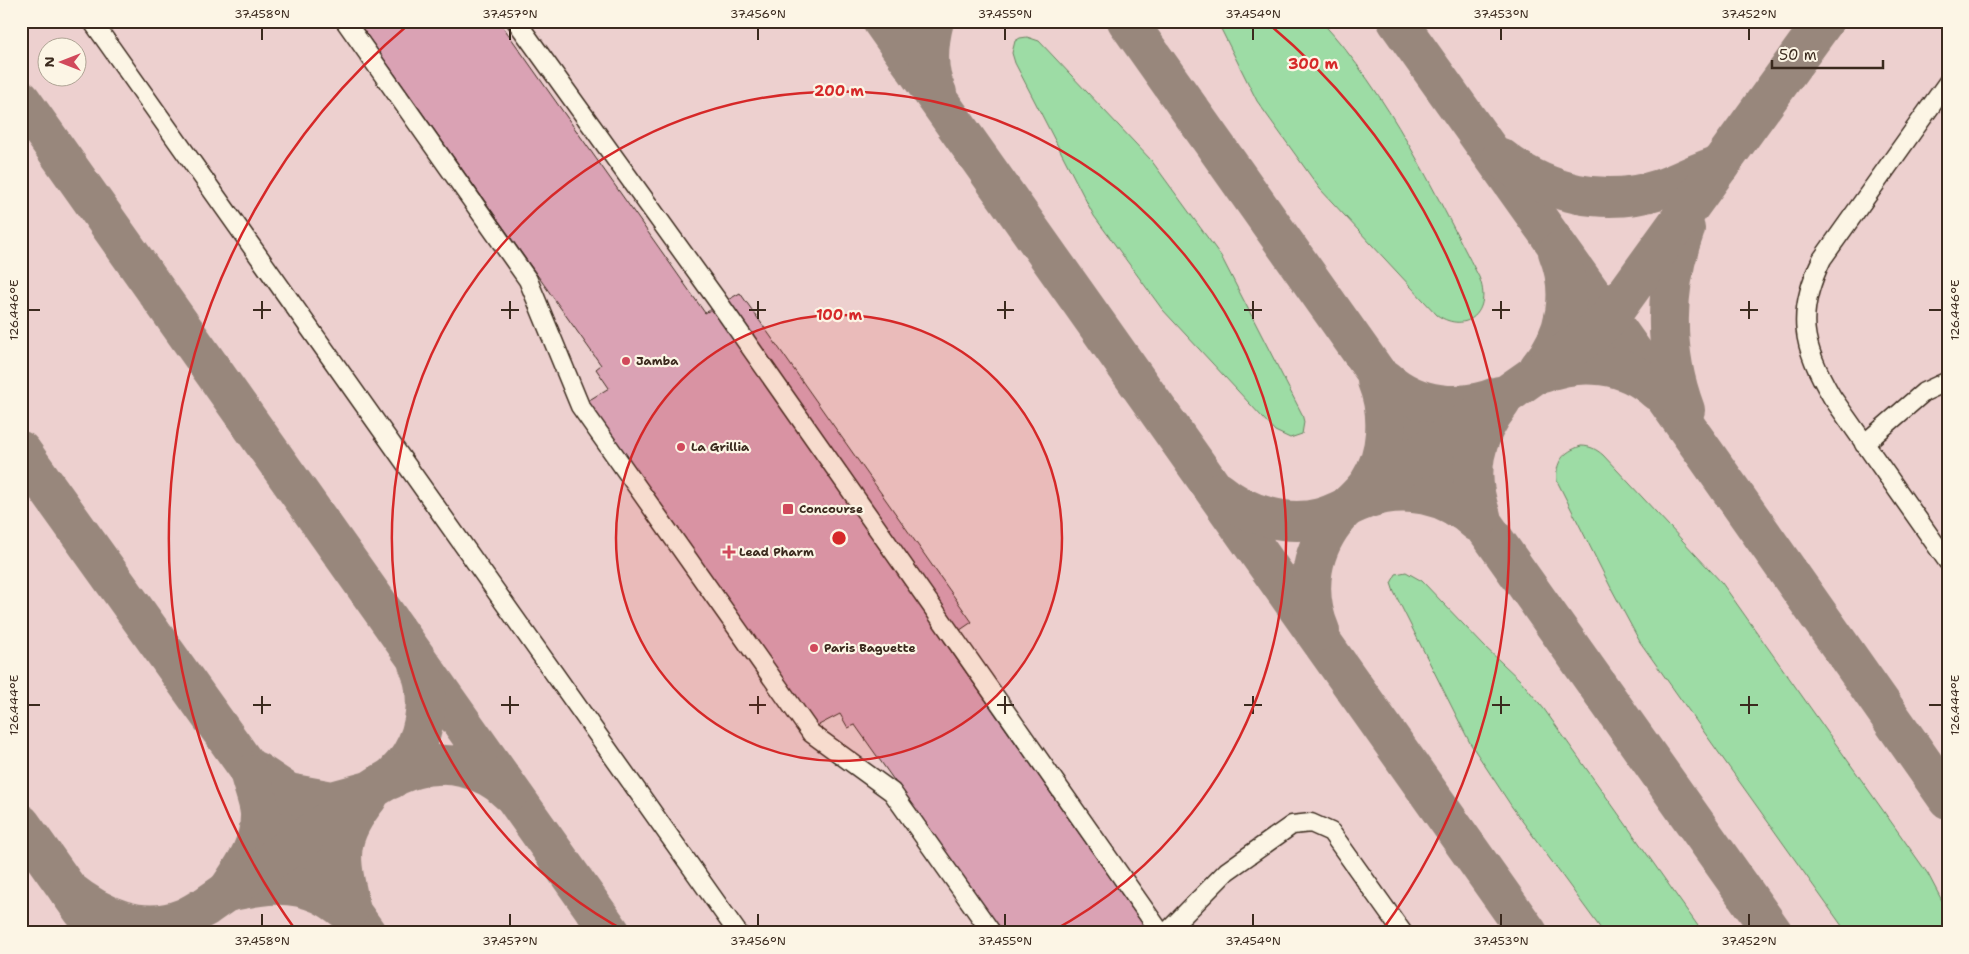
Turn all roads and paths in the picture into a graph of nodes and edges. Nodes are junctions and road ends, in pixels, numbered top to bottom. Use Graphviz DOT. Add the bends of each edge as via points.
graph roads {
  1 [pos="92,21"];
  2 [pos="344,21"];
  3 [pos="516,21"];
  4 [pos="1948,82"];
  5 [pos="1948,381"];
  6 [pos="1864,444"];
  7 [pos="1948,562"];
  8 [pos="738,933"];
  9 [pos="992,933"];
  10 [pos="1161,933"];
  11 [pos="1166,933"];
  12 [pos="1403,933"];
  1 -- 8 [label="lane"];
  2 -- 9 [label="lane" via="528,280 580,406 811,733 892,792"];
  3 -- 10 [label="lane" via="717,300"];
  4 -- 6 [label="lane" via="1822,259 1806,302 1810,354 1832,397"];
  5 -- 6 [label="lane" via="1924,392"];
  6 -- 7 [label="lane"];
  11 -- 12 [label="lane" via="1242,860 1292,825 1312,823 1331,832"];
}
